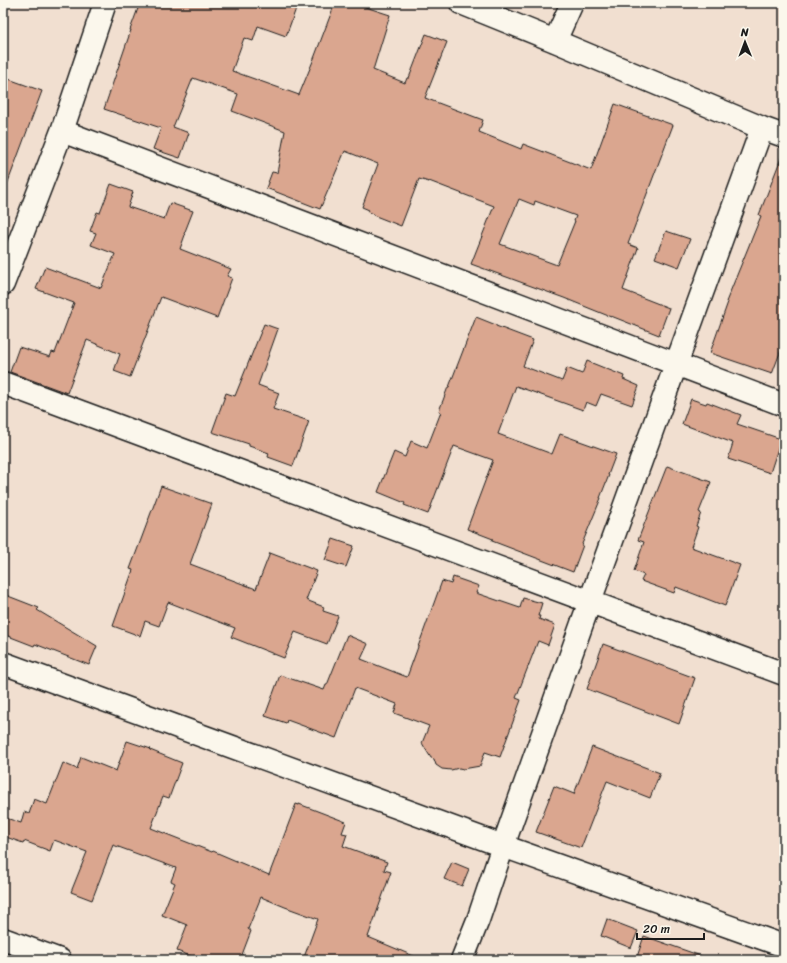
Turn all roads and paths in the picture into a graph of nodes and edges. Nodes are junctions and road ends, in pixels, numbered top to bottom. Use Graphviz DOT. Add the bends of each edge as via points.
graph roads {
  1 [pos="105,3"];
  2 [pos="461,3"];
  3 [pos="572,3"];
  4 [pos="555,41"];
  5 [pos="762,128"];
  6 [pos="62,131"];
  7 [pos="784,136"];
  8 [pos="3,284"];
  9 [pos="676,364"];
  10 [pos="3,383"];
  11 [pos="784,405"];
  12 [pos="590,601"];
  13 [pos="3,663"];
  14 [pos="784,674"];
  15 [pos="503,846"];
  16 [pos="3,939"];
  17 [pos="784,946"];
  18 [pos="60,960"];
  19 [pos="462,960"];
  1 -- 6 [label="street"];
  2 -- 4 [label="street"];
  3 -- 4 [label="street"];
  4 -- 5 [label="street"];
  5 -- 7 [label="street"];
  5 -- 9 [label="street"];
  6 -- 8 [label="street"];
  6 -- 9 [label="street"];
  9 -- 11 [label="street"];
  9 -- 12 [label="street"];
  10 -- 12 [label="street"];
  12 -- 14 [label="street"];
  12 -- 15 [label="street"];
  13 -- 15 [label="street"];
  15 -- 17 [label="street"];
  15 -- 19 [label="street"];
  16 -- 18 [label="street"];
}
